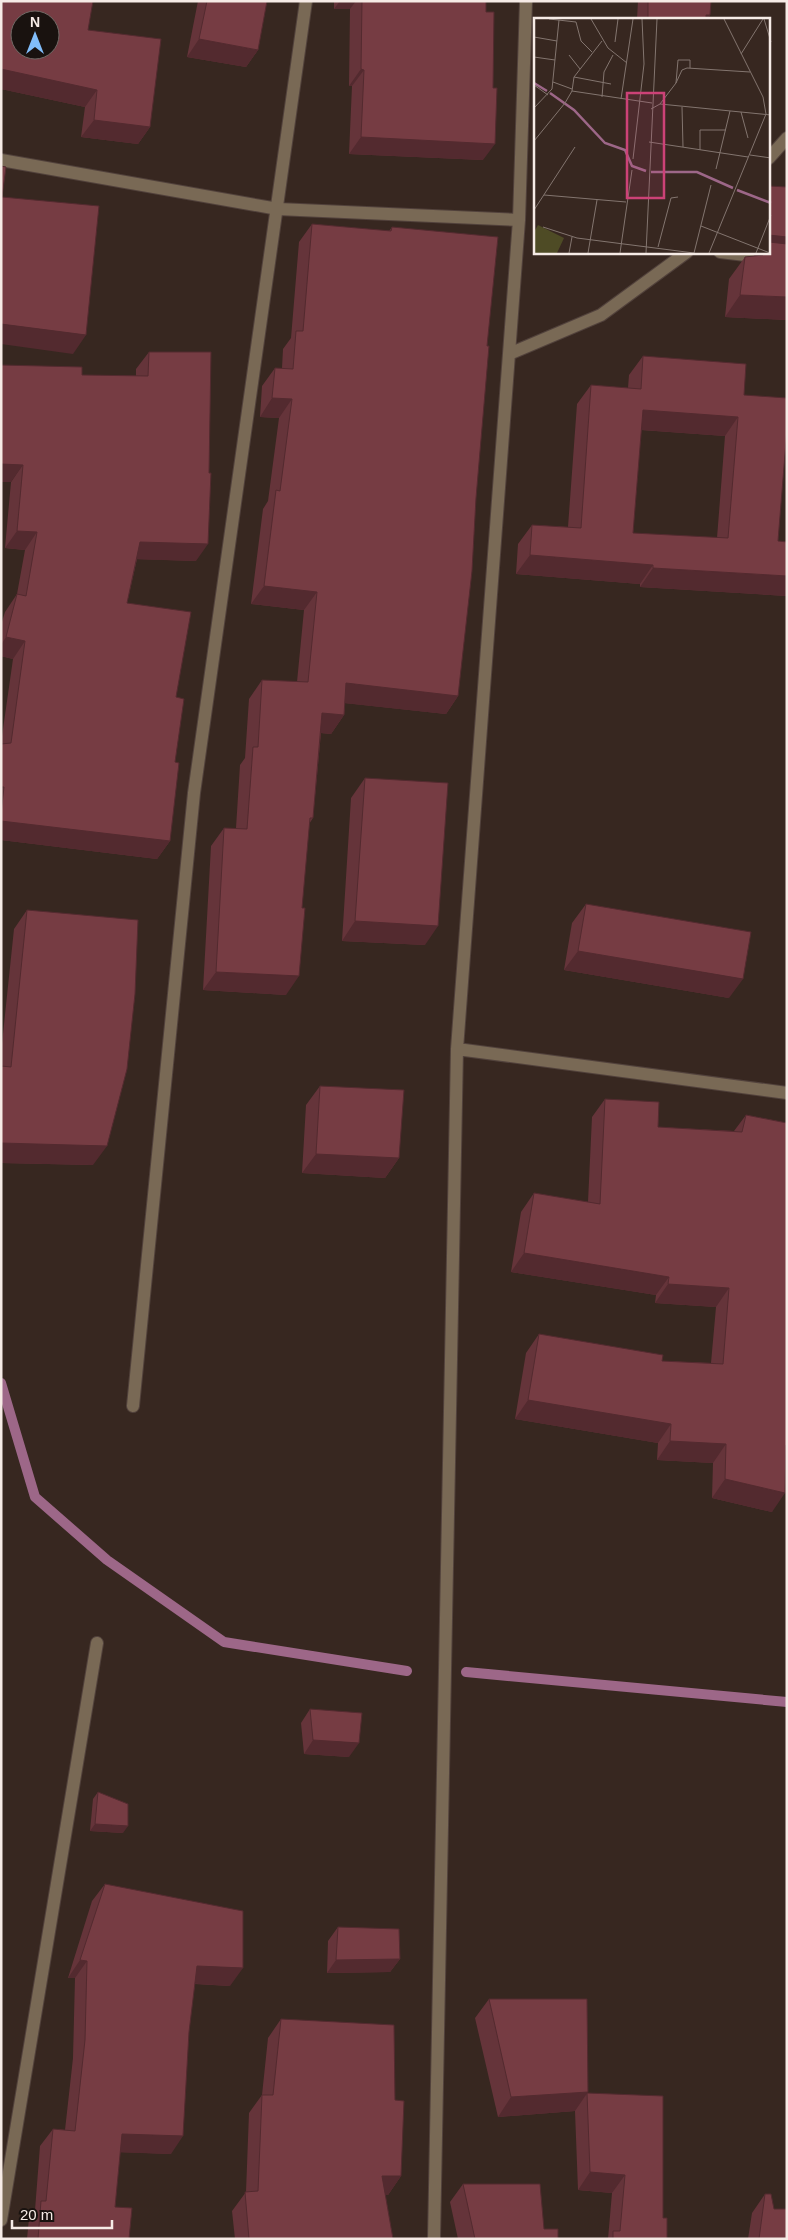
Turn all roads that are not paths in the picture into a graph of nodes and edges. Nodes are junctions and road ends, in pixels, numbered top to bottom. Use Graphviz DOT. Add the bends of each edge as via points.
graph roads {
  1 [pos="306,1"];
  2 [pos="526,1"];
  3 [pos="787,138"];
  4 [pos="770,157"];
  5 [pos="1,160"];
  6 [pos="278,209"];
  7 [pos="520,220"];
  8 [pos="684,254"];
  9 [pos="737,254"];
  10 [pos="787,260"];
  11 [pos="509,354"];
  12 [pos="456,1050"];
  13 [pos="787,1093"];
  14 [pos="133,1406"];
  15 [pos="97,1643"];
  16 [pos="1,2220"];
  17 [pos="434,2239"];
  1 -- 6 [label="street"];
  2 -- 7 [label="street"];
  3 -- 4 [label="street"];
  5 -- 6 [label="street"];
  6 -- 7 [label="street"];
  6 -- 14 [label="street" via="194,793"];
  7 -- 11 [label="street"];
  8 -- 11 [label="street" via="601,315"];
  9 -- 10 [label="street"];
  11 -- 12 [label="street"];
  12 -- 13 [label="street"];
  12 -- 17 [label="street"];
  15 -- 16 [label="street"];
}
